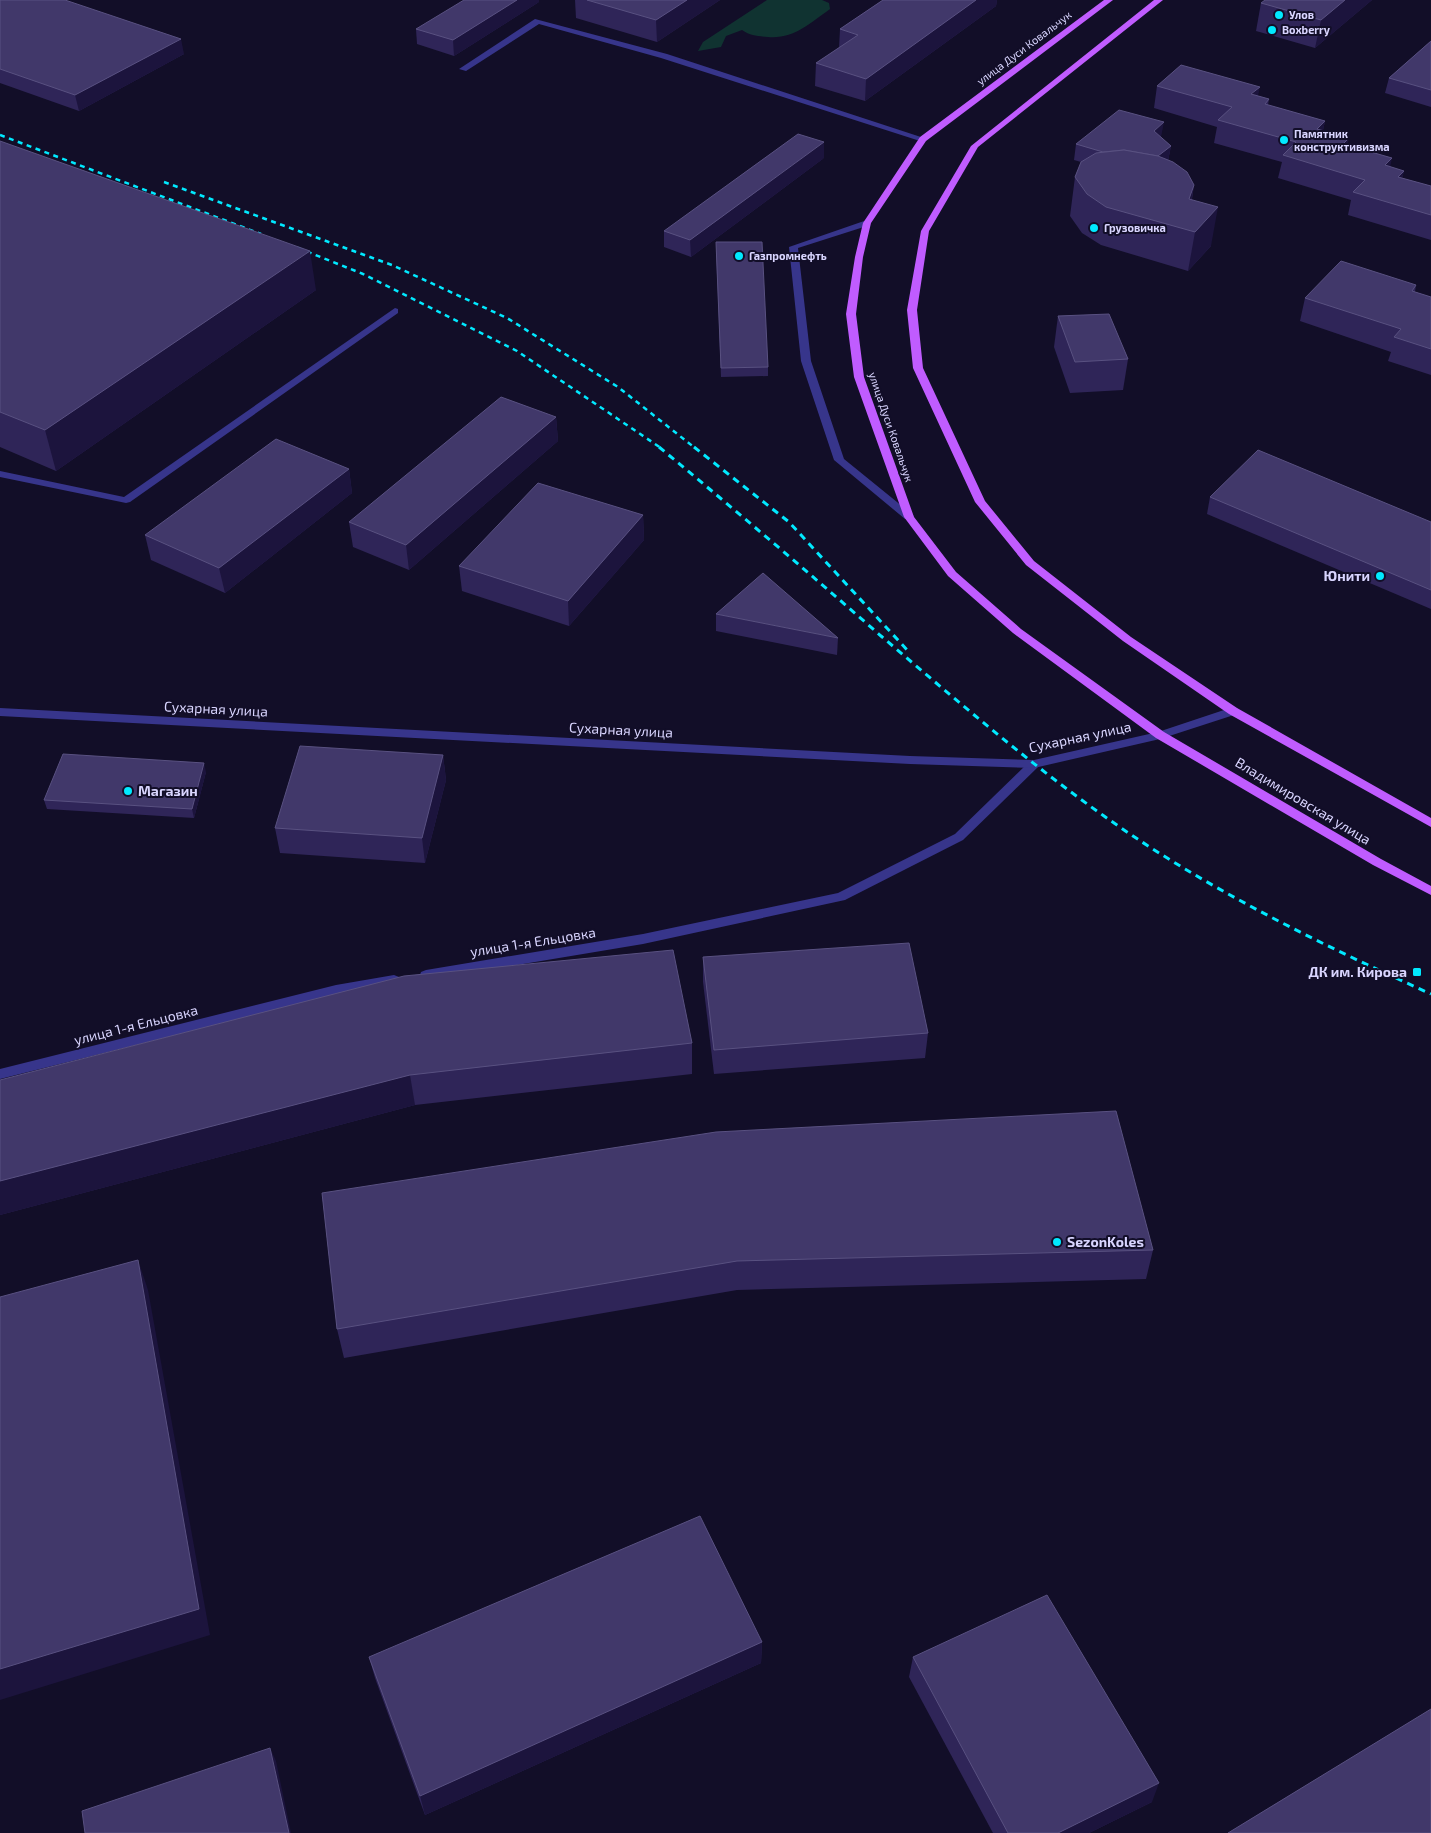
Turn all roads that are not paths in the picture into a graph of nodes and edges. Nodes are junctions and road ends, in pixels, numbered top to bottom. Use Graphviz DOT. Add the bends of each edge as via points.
graph roads {
  1 [pos="1109,0"];
  2 [pos="1159,0"];
  3 [pos="463,69"];
  4 [pos="923,140"];
  5 [pos="867,223"];
  6 [pos="395,310"];
  7 [pos="0,474"];
  8 [pos="909,517"];
  9 [pos="1234,711"];
  10 [pos="0,712"];
  11 [pos="1160,735"];
  12 [pos="1034,764"];
  13 [pos="1431,823"];
  14 [pos="1431,891"];
  15 [pos="0,1074"];
  1 -- 4 [label="main road, улица Дуси Ковальчук"];
  2 -- 9 [label="main road" via="975,146 925,231 912,310 918,368 980,502 1030,563 1126,639"];
  3 -- 4 [label="street" via="538,21 664,56"];
  4 -- 5 [label="main road, улица Дуси Ковальчук"];
  5 -- 8 [label="main road, улица Дуси Ковальчук" via="850,314 859,377"];
  5 -- 8 [label="street" via="794,247 806,361 839,460"];
  6 -- 7 [label="street" via="126,500"];
  8 -- 11 [label="main road, улица Дуси Ковальчук" via="952,574 1017,631"];
  9 -- 11 [label="street, Сухарная улица"];
  9 -- 13 [label="main road"];
  10 -- 12 [label="street, Сухарная улица"];
  11 -- 12 [label="street, Сухарная улица"];
  11 -- 14 [label="main road, Владимировская улица"];
  12 -- 15 [label="street, улица 1-я Ельцовка" via="959,837 841,897 643,939 336,990"];
}
